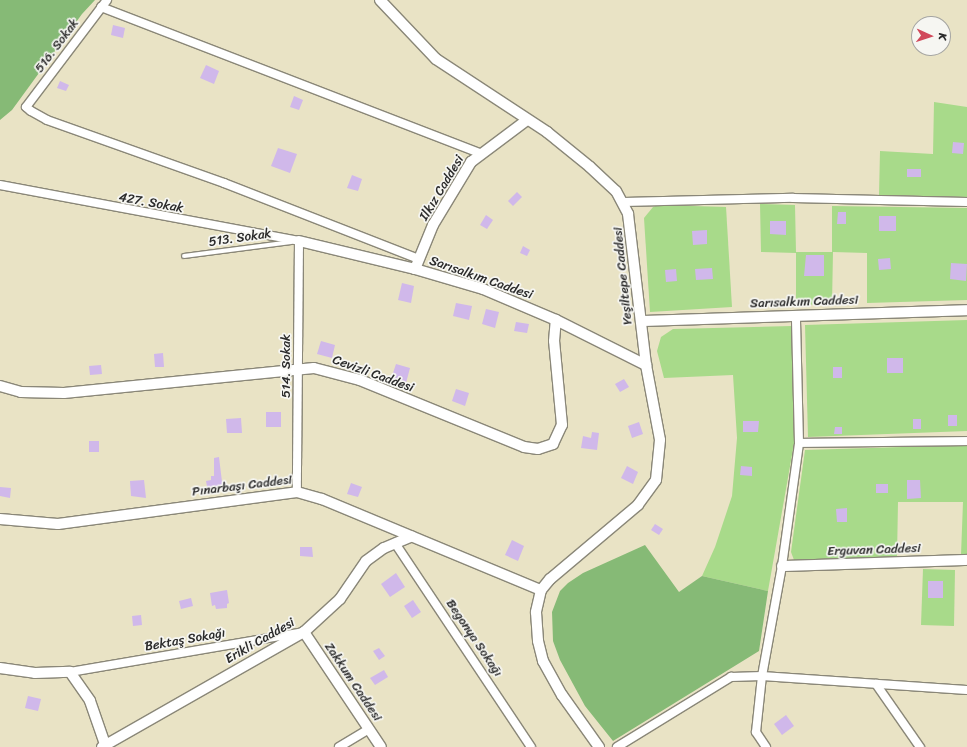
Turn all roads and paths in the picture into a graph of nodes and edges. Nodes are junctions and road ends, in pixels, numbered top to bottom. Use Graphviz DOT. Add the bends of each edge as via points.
graph roads {
  1 [pos="107,0"];
  2 [pos="380,0"];
  3 [pos="101,7"];
  4 [pos="527,120"];
  5 [pos="479,154"];
  6 [pos="0,185"];
  7 [pos="624,202"];
  8 [pos="967,202"];
  9 [pos="299,241"];
  10 [pos="184,256"];
  11 [pos="417,264"];
  12 [pos="967,310"];
  13 [pos="796,316"];
  14 [pos="556,320"];
  15 [pos="641,321"];
  16 [pos="646,365"];
  17 [pos="298,368"];
  18 [pos="0,386"];
  19 [pos="967,441"];
  20 [pos="799,443"];
  21 [pos="297,492"];
  22 [pos="0,519"];
  23 [pos="412,536"];
  24 [pos="395,544"];
  25 [pos="967,560"];
  26 [pos="782,566"];
  27 [pos="541,590"];
  28 [pos="304,632"];
  29 [pos="0,668"];
  30 [pos="70,672"];
  31 [pos="762,676"];
  32 [pos="876,684"];
  33 [pos="967,690"];
  34 [pos="369,729"];
  35 [pos="104,746"];
  36 [pos="339,747"];
  37 [pos="381,747"];
  38 [pos="531,747"];
  39 [pos="599,747"];
  40 [pos="617,747"];
  41 [pos="766,747"];
  42 [pos="920,747"];
  1 -- 3 [label="street, 516. Sokak"];
  2 -- 4 [label="street, Yeşiltepe Caddesi" via="436,59"];
  3 -- 5 [label="street"];
  3 -- 11 [label="street, 516. Sokak" via="26,107 47,120 224,183"];
  4 -- 5 [label="street, Ilkız Caddesi"];
  4 -- 7 [label="street, Yeşiltepe Caddesi" via="590,167"];
  5 -- 11 [label="street, Ilkız Caddesi" via="464,172 443,206"];
  6 -- 9 [label="street, 427. Sokak"];
  7 -- 8 [label="street" via="793,198"];
  7 -- 15 [label="street, Yeşiltepe Caddesi" via="632,227"];
  9 -- 10 [label="lane, 513. Sokak"];
  9 -- 11 [label="street, Sarısalkım Caddesi"];
  9 -- 17 [label="street, 514. Sokak"];
  11 -- 14 [label="street, Sarısalkım Caddesi"];
  12 -- 13 [label="street, Sarısalkım Caddesi"];
  13 -- 15 [label="street, Sarısalkım Caddesi"];
  13 -- 20 [label="street"];
  14 -- 16 [label="street, Sarısalkım Caddesi"];
  14 -- 17 [label="street, Cevizli Caddesi" via="554,341 562,425 553,444 538,450 524,447 352,378 320,369"];
  15 -- 16 [label="street, Yeşiltepe Caddesi"];
  16 -- 27 [label="street, Yeşiltepe Caddesi" via="660,440 656,480 638,505 560,570"];
  17 -- 18 [label="street, Cevizli Caddesi" via="64,393 22,392"];
  17 -- 21 [label="street, 514. Sokak"];
  19 -- 20 [label="street"];
  20 -- 26 [label="street"];
  21 -- 22 [label="street, Pınarbaşı Caddesi" via="58,524"];
  21 -- 23 [label="street, Pınarbaşı Caddesi" via="322,499"];
  23 -- 24 [label="street, Erikli Caddesi"];
  23 -- 27 [label="street, Pınarbaşı Caddesi"];
  24 -- 28 [label="street, Erikli Caddesi" via="366,561 340,599"];
  24 -- 38 [label="street, Begonya Sokağı"];
  25 -- 26 [label="street, Erguvan Caddesi"];
  26 -- 31 [label="street"];
  27 -- 39 [label="street" via="537,601 536,626 544,661 562,695"];
  28 -- 30 [label="street, Bektaş Sokağı"];
  28 -- 34 [label="street, Zakkum Caddesi"];
  28 -- 35 [label="street, Erikli Caddesi"];
  29 -- 30 [label="street" via="35,673"];
  30 -- 35 [label="street" via="90,701"];
  31 -- 32 [label="street"];
  31 -- 40 [label="street" via="731,677"];
  31 -- 41 [label="street" via="756,732"];
  32 -- 33 [label="street"];
  32 -- 42 [label="street"];
  34 -- 36 [label="street"];
  34 -- 37 [label="street, Zakkum Caddesi"];
}
